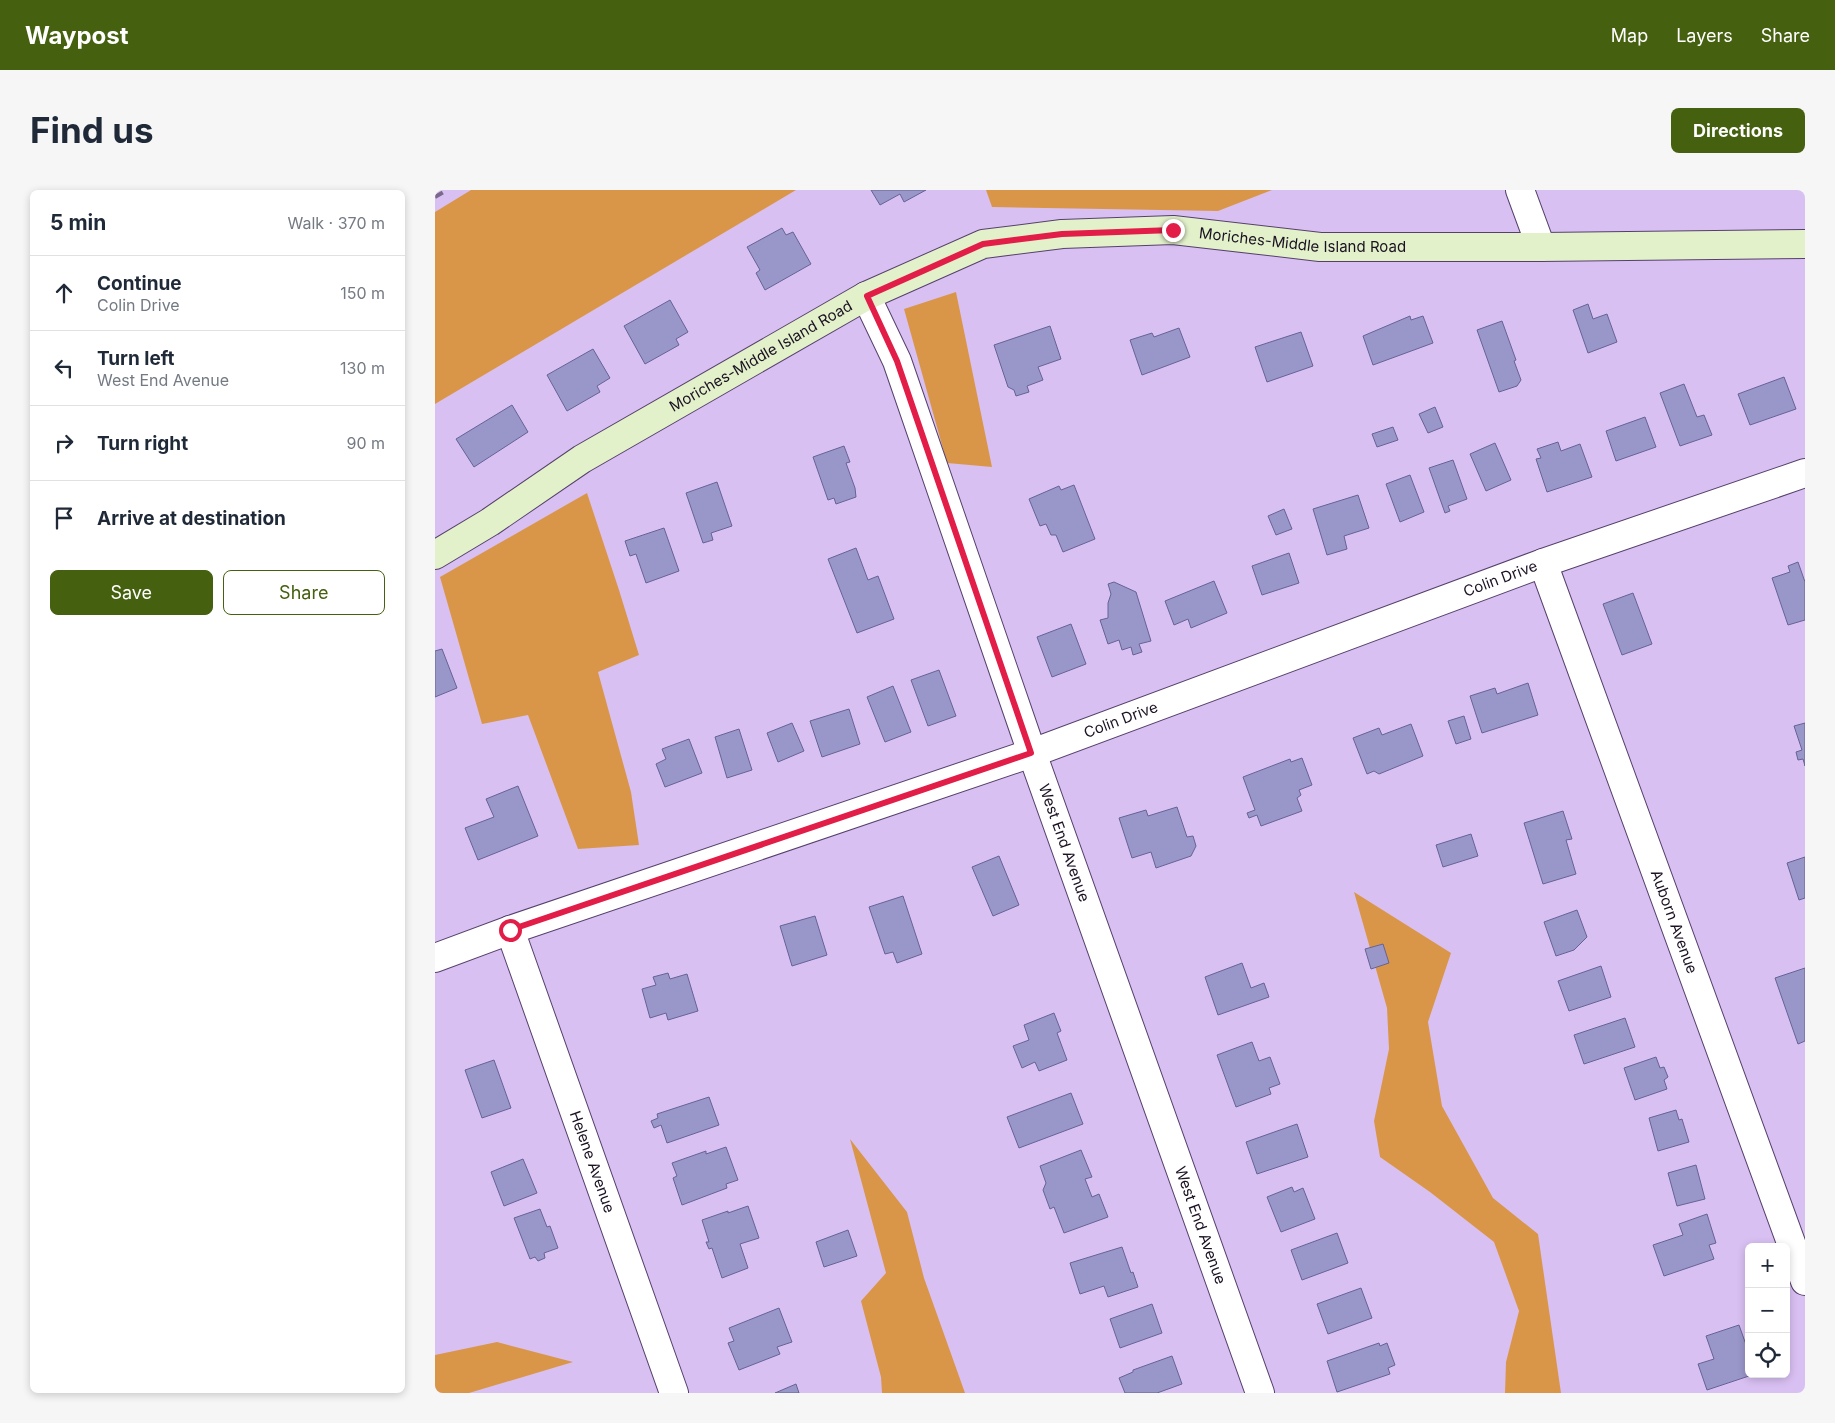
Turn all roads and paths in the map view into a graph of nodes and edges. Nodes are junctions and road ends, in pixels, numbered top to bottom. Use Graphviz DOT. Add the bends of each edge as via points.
graph roads {
  1 [pos="1520,190"];
  2 [pos="1805,244"];
  3 [pos="1541,247"];
  4 [pos="867,296"];
  5 [pos="1805,473"];
  6 [pos="435,555"];
  7 [pos="1543,563"];
  8 [pos="1031,753"];
  9 [pos="510,930"];
  10 [pos="435,958"];
  11 [pos="1805,1281"];
  12 [pos="674,1393"];
  13 [pos="1260,1393"];
  1 -- 3 [label="street"];
  2 -- 3 [label="main road, Moriches-Middle Island Road"];
  3 -- 4 [label="main road, Moriches-Middle Island Road" via="1320,247 1173,230 1062,234 983,244"];
  4 -- 6 [label="main road, Moriches-Middle Island Road" via="582,459"];
  4 -- 8 [label="street, West End Avenue" via="897,361"];
  5 -- 7 [label="street, Colin Drive"];
  7 -- 8 [label="street, Colin Drive"];
  7 -- 11 [label="street, Auborn Avenue"];
  8 -- 9 [label="street, Colin Drive"];
  8 -- 13 [label="street, West End Avenue"];
  9 -- 10 [label="street, Colin Drive"];
  9 -- 12 [label="street, Helene Avenue"];
}
